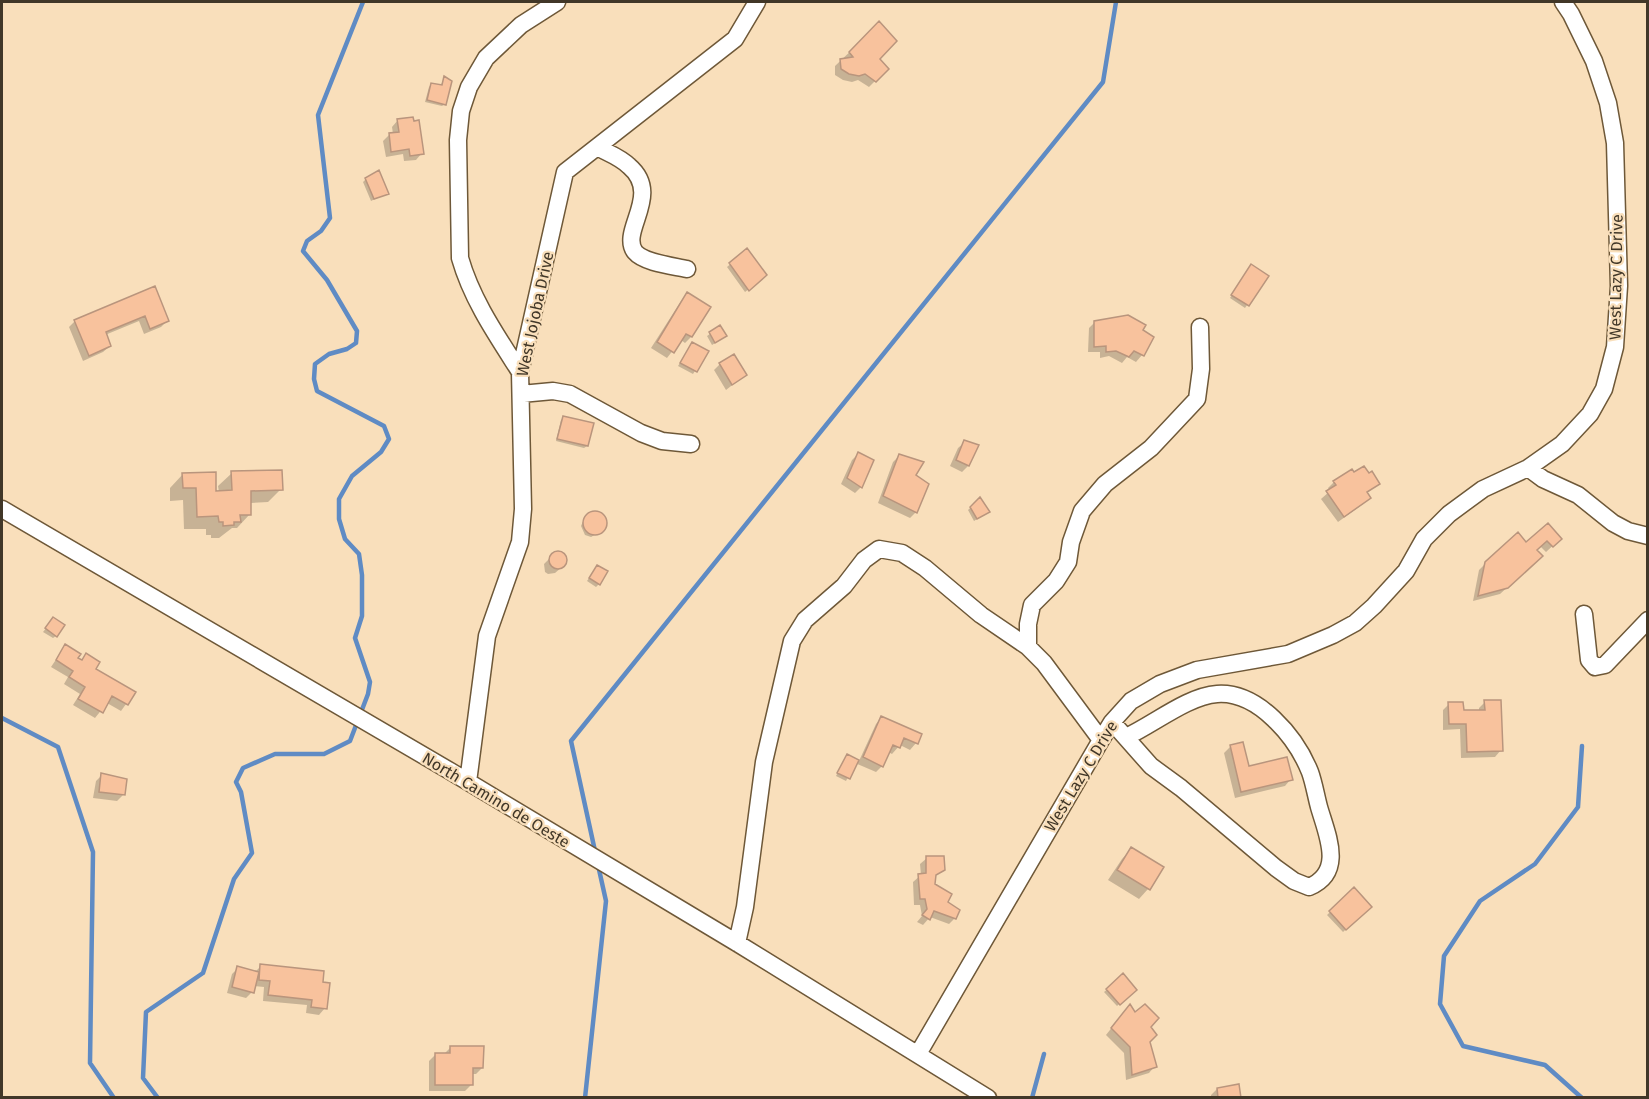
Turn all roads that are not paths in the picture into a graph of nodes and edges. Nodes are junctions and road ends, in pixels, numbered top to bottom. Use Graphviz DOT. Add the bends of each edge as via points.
graph roads {
  1 [pos="557,2"];
  2 [pos="757,2"];
  3 [pos="1563,2"];
  4 [pos="597,147"];
  5 [pos="687,269"];
  6 [pos="1200,327"];
  7 [pos="520,372"];
  8 [pos="521,394"];
  9 [pos="691,444"];
  10 [pos="1528,468"];
  11 [pos="2,508"];
  12 [pos="1647,536"];
  13 [pos="1584,614"];
  14 [pos="1647,620"];
  15 [pos="1028,647"];
  16 [pos="1112,722"];
  17 [pos="1126,737"];
  18 [pos="1101,740"];
  19 [pos="468,782"];
  20 [pos="737,943"];
  21 [pos="918,1054"];
  22 [pos="988,1098"];
  1 -- 7 [label="street" via="521,25 486,58 469,87 458,140 460,258 481,310"];
  2 -- 4 [label="street, West Jojoba Drive" via="735,39"];
  3 -- 10 [label="street, West Lazy C Drive" via="1594,61 1608,103 1615,143 1619,286 1615,347 1604,389 1590,414 1562,444"];
  4 -- 5 [label="street" via="631,167 639,179 643,195 631,237 634,252 645,260"];
  4 -- 7 [label="street, West Jojoba Drive" via="566,172"];
  6 -- 15 [label="street" via="1197,399 1151,448 1105,484 1082,511 1068,562 1032,605"];
  7 -- 8 [label="street, West Jojoba Drive"];
  8 -- 9 [label="street" via="570,394 641,433 662,441"];
  8 -- 19 [label="street, West Jojoba Drive" via="520,542 487,636"];
  10 -- 12 [label="street" via="1578,495 1613,523"];
  10 -- 16 [label="street, West Lazy C Drive" via="1482,489 1449,514 1424,539 1406,571 1355,623 1287,654 1197,670 1160,684 1131,701"];
  11 -- 19 [label="street, North Camino de Oeste"];
  13 -- 14 [label="street" via="1589,660 1595,667 1605,665"];
  15 -- 18 [label="street"];
  15 -- 20 [label="street" via="902,553 879,549 805,620 792,641 764,762 746,907"];
  16 -- 17 [label="street"];
  16 -- 18 [label="street, West Lazy C Drive"];
  17 -- 17 [label="street" via="1151,766 1294,881 1309,887 1320,882 1332,851 1310,772 1276,719 1260,707 1219,694 1198,698"];
  18 -- 21 [label="street, West Lazy C Drive"];
  19 -- 20 [label="street, North Camino de Oeste"];
  20 -- 21 [label="street, North Camino de Oeste"];
  21 -- 22 [label="street, North Camino de Oeste"];
}
